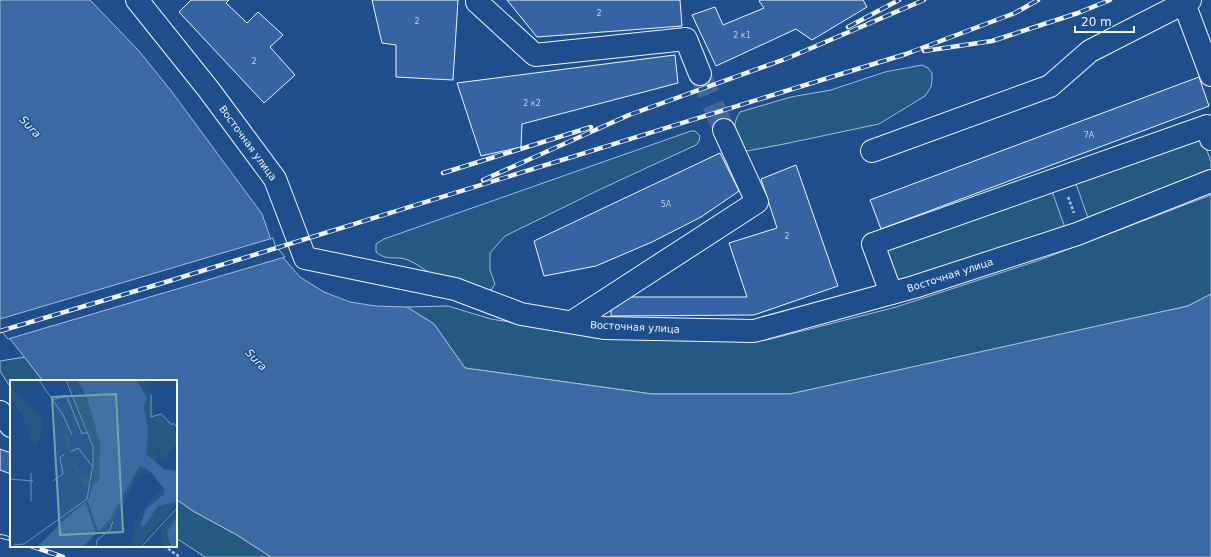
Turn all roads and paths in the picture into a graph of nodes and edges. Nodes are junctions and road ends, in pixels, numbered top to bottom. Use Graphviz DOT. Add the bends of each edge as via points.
graph roads {
  1 [pos="137,0"];
  2 [pos="477,0"];
  3 [pos="1187,1"];
  4 [pos="700,74"];
  5 [pos="1211,75"];
  6 [pos="1210,129"];
  7 [pos="724,130"];
  8 [pos="872,151"];
  9 [pos="1061,178"];
  10 [pos="1211,182"];
  11 [pos="1081,232"];
  12 [pos="891,293"];
  13 [pos="572,322"];
  14 [pos="0,412"];
  15 [pos="10,425"];
  16 [pos="165,547"];
  17 [pos="180,557"];
  1 -- 13 [label="street, Восточная улица" via="210,90 275,179 306,258 455,289 521,314"];
  2 -- 4 [label="street" via="534,55 686,39"];
  3 -- 5 [label="street"];
  3 -- 8 [label="street" via="1090,50 1050,86"];
  6 -- 9 [label="street"];
  7 -- 13 [label="street" via="757,202"];
  9 -- 11 [label="path"];
  9 -- 12 [label="street" via="873,244"];
  10 -- 11 [label="street, Восточная улица"];
  11 -- 12 [label="street, Восточная улица"];
  12 -- 13 [label="street, Восточная улица" via="754,331 604,328"];
  14 -- 15 [label="street"];
  16 -- 17 [label="path"];
}
